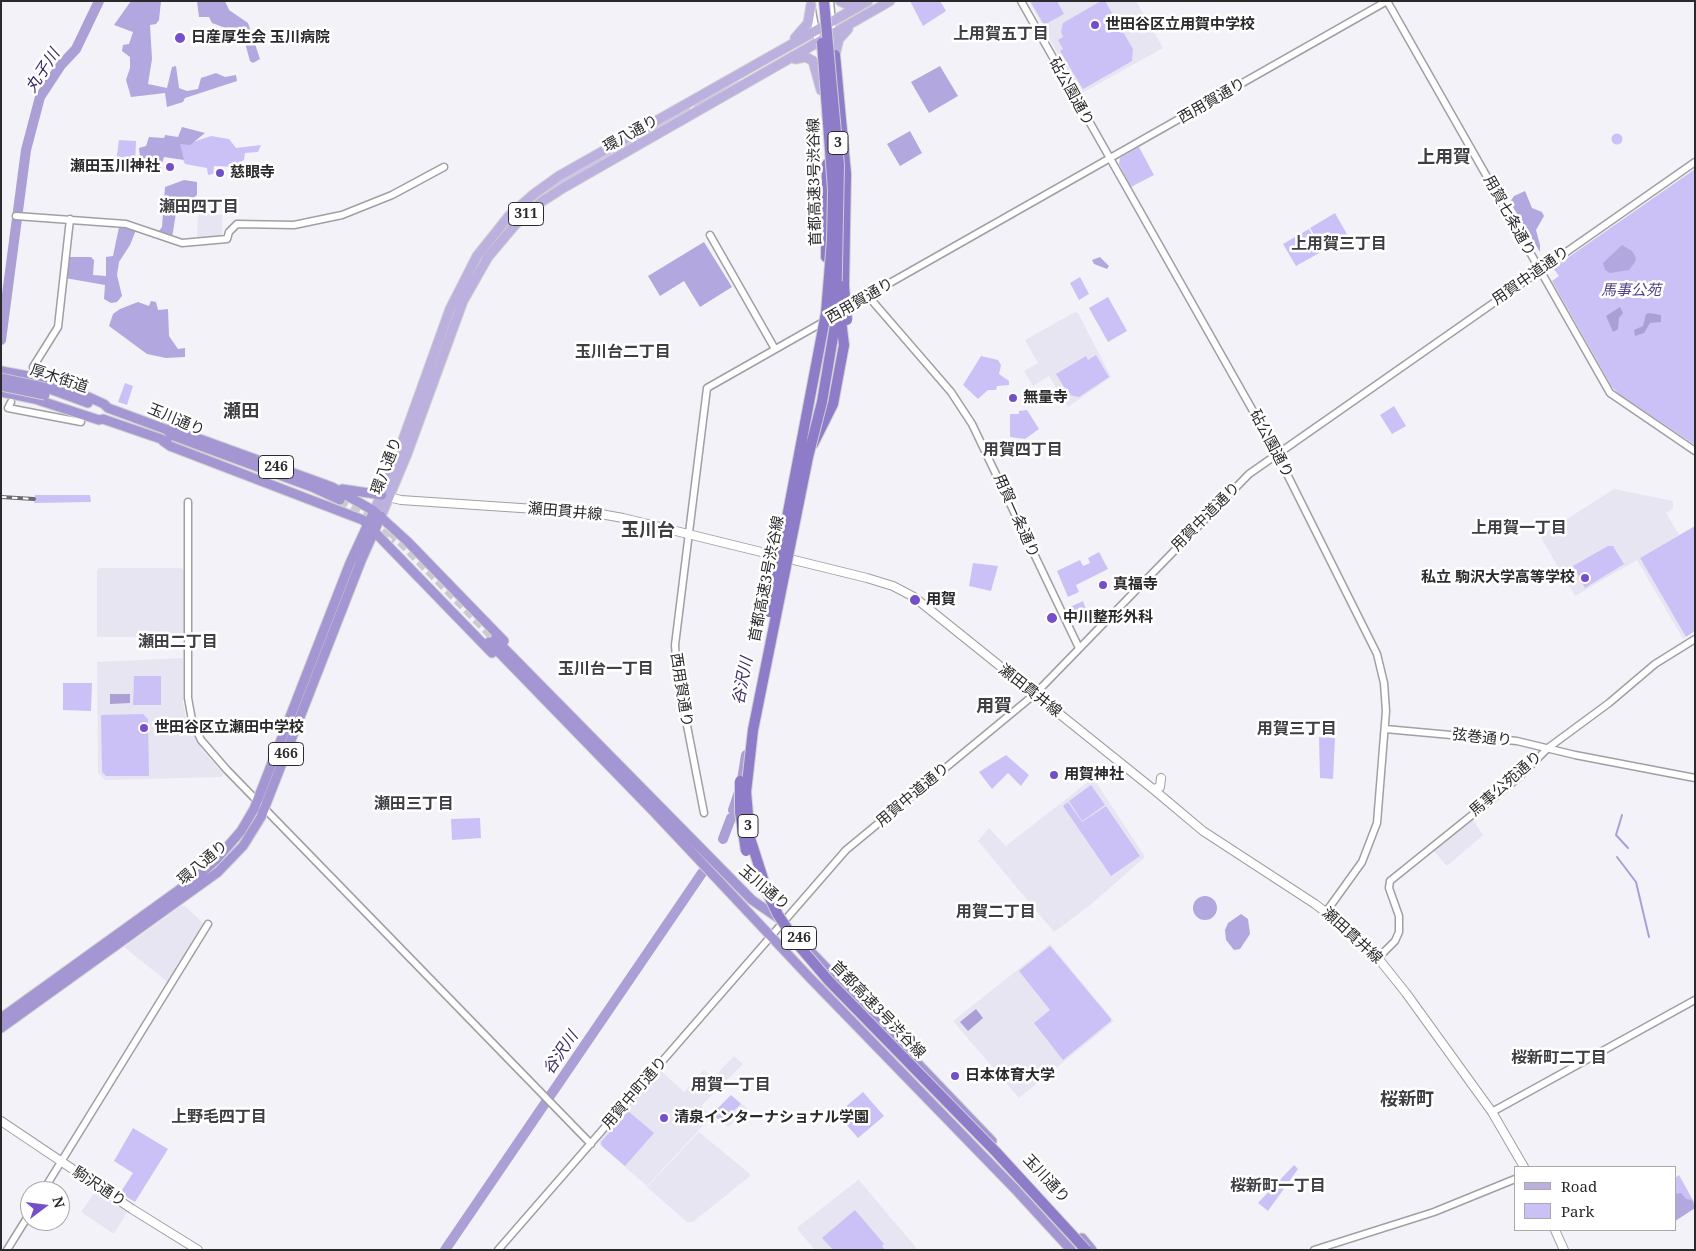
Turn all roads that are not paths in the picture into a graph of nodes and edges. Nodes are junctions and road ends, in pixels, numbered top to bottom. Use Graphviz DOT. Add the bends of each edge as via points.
graph roads {
  1 [pos="824,1"];
  2 [pos="830,1"];
  3 [pos="840,1"];
  4 [pos="867,1"];
  5 [pos="890,1"];
  6 [pos="1020,1"];
  7 [pos="1387,1"];
  8 [pos="813,2"];
  9 [pos="875,10"];
  10 [pos="832,22"];
  11 [pos="816,31"];
  12 [pos="833,34"];
  13 [pos="818,42"];
  14 [pos="835,54"];
  15 [pos="764,60"];
  16 [pos="784,62"];
  17 [pos="821,90"];
  18 [pos="822,106"];
  19 [pos="1109,159"];
  20 [pos="1695,162"];
  21 [pos="444,167"];
  22 [pos="19,217"];
  23 [pos="70,219"];
  24 [pos="710,235"];
  25 [pos="1540,270"];
  26 [pos="837,286"];
  27 [pos="868,296"];
  28 [pos="844,346"];
  29 [pos="775,349"];
  30 [pos="818,364"];
  31 [pos="32,368"];
  32 [pos="1,371"];
  33 [pos="1,378"];
  34 [pos="1,386"];
  35 [pos="1,392"];
  36 [pos="46,392"];
  37 [pos="11,402"];
  38 [pos="108,408"];
  39 [pos="103,419"];
  40 [pos="81,422"];
  41 [pos="165,429"];
  42 [pos="1695,451"];
  43 [pos="1277,454"];
  44 [pos="808,457"];
  45 [pos="332,487"];
  46 [pos="386,496"];
  47 [pos="188,502"];
  48 [pos="340,502"];
  49 [pos="378,513"];
  50 [pos="371,526"];
  51 [pos="688,535"];
  52 [pos="385,541"];
  53 [pos="408,541"];
  54 [pos="367,546"];
  55 [pos="396,553"];
  56 [pos="1695,639"];
  57 [pos="492,640"];
  58 [pos="1079,648"];
  59 [pos="535,685"];
  60 [pos="1035,694"];
  61 [pos="1385,728"];
  62 [pos="1548,748"];
  63 [pos="1161,778"];
  64 [pos="1695,778"];
  65 [pos="1153,788"];
  66 [pos="258,801"];
  67 [pos="265,808"];
  68 [pos="704,813"];
  69 [pos="1326,912"];
  70 [pos="783,922"];
  71 [pos="208,924"];
  72 [pos="133,928"];
  73 [pos="772,935"];
  74 [pos="1378,958"];
  75 [pos="1695,1000"];
  76 [pos="1,1018"];
  77 [pos="1,1028"];
  78 [pos="1492,1112"];
  79 [pos="1,1120"];
  80 [pos="591,1144"];
  81 [pos="61,1162"];
  82 [pos="1523,1166"];
  83 [pos="1514,1179"];
  84 [pos="49,1181"];
  85 [pos="20,1229"];
  86 [pos="1555,1231"];
  87 [pos="7,1250"];
  88 [pos="198,1250"];
  89 [pos="498,1250"];
  90 [pos="1071,1250"];
  91 [pos="1077,1250"];
  92 [pos="1086,1250"];
  93 [pos="1092,1250"];
  94 [pos="1314,1250"];
  95 [pos="1564,1250"];
  1 -- 26 [label="highway, 首都高速3号渋谷線 / 3, bridge" via="840,165"];
  2 -- 10 [label="street"];
  3 -- 4 [label="main road, 311" via="848,5"];
  4 -- 10 [label="main road, 環八通り / 311"];
  5 -- 9 [label="main road, 環八通り / 311"];
  6 -- 19 [label="street, 砧公園通り"];
  7 -- 19 [label="street, 西用賀通り"];
  7 -- 25 [label="street, 用賀七条通り"];
  8 -- 11 [label="street"];
  8 -- 15 [label="main road, 311" via="804,30"];
  8 -- 30 [label="highway, 首都高速3号渋谷線 / 3, bridge" via="830,122 833,190 831,264"];
  9 -- 12 [label="main road, 環八通り / 311"];
  9 -- 14 [label="main road, 311" via="841,35"];
  10 -- 11 [label="main road, 環八通り / 311"];
  10 -- 12 [label="street"];
  11 -- 13 [label="street"];
  11 -- 15 [label="main road, 環八通り / 311"];
  12 -- 13 [label="main road, 環八通り / 311"];
  13 -- 16 [label="main road, 環八通り / 311"];
  13 -- 17 [label="street"];
  14 -- 28 [label="highway, bridge" via="846,201 844,273 847,318"];
  15 -- 46 [label="main road, 環八通り / 311" via="552,181 520,205 496,231 470,268 450,309"];
  16 -- 17 [label="main road, 311" via="810,58 816,64"];
  16 -- 46 [label="main road, 環八通り / 311" via="563,188 527,213 505,236 488,256 463,301"];
  17 -- 18 [label="street"];
  18 -- 30 [label="highway, bridge" via="827,233"];
  19 -- 27 [label="street, 西用賀通り"];
  19 -- 43 [label="street, 砧公園通り"];
  20 -- 25 [label="street, 用賀中道通り"];
  21 -- 23 [label="street" via="392,195 342,215 294,225 237,224 227,239 182,243 126,224"];
  22 -- 23 [label="street"];
  23 -- 31 [label="street" via="58,327"];
  24 -- 29 [label="street"];
  25 -- 42 [label="street, 用賀七条通り" via="1611,394"];
  25 -- 43 [label="street, 用賀中道通り"];
  26 -- 28 [label="highway, bridge"];
  26 -- 44 [label="highway, 首都高速3号渋谷線 / 3, bridge" via="834,337"];
  27 -- 29 [label="street, 西用賀通り"];
  27 -- 58 [label="street, 用賀一条通り" via="951,392 972,424"];
  28 -- 44 [label="highway, bridge" via="833,404"];
  29 -- 51 [label="street, 西用賀通り" via="707,388"];
  30 -- 91 [label="highway, 首都高速3号渋谷線 / 3, bridge" via="744,746 739,803 748,859 767,908 803,962"];
  32 -- 38 [label="highway, 玉川通り / 246" via="39,378"];
  33 -- 36 [label="highway, 厚木街道 / 246, bridge"];
  34 -- 36 [label="highway, 厚木街道 / 246, bridge"];
  35 -- 39 [label="highway, 玉川通り / 246"];
  36 -- 38 [label="highway, 厚木街道 / 246"];
  36 -- 39 [label="highway, 厚木街道 / 246"];
  37 -- 40 [label="street" via="8,408"];
  38 -- 41 [label="highway, 玉川通り / 246"];
  39 -- 48 [label="highway, 玉川通り / 246" via="170,446"];
  41 -- 45 [label="highway, 246"];
  41 -- 48 [label="highway, 玉川通り / 246" via="174,436 312,487"];
  43 -- 58 [label="street, 用賀中道通り" via="1249,474"];
  43 -- 61 [label="street, 砧公園通り" via="1371,641 1384,683"];
  44 -- 92 [label="highway, 首都高速3号渋谷線 / 3, bridge" via="748,766 748,821 762,881 785,926 818,969 996,1152"];
  45 -- 46 [label="highway"];
  45 -- 48 [label="highway, 246"];
  46 -- 49 [label="main road, 環八通り / 311"];
  46 -- 51 [label="main road, 瀬田貫井線" via="401,500 623,518"];
  47 -- 66 [label="street" via="188,698 192,720 206,747"];
  48 -- 49 [label="highway, 246"];
  48 -- 50 [label="highway, 246"];
  49 -- 50 [label="highway, 環八通り / 466"];
  49 -- 53 [label="highway, 246"];
  50 -- 52 [label="highway, 246"];
  50 -- 54 [label="highway, 環八通り / 466"];
  50 -- 66 [label="highway, 環八通り / 466" via="350,563"];
  51 -- 60 [label="main road, 瀬田貫井線" via="892,586 920,602"];
  51 -- 68 [label="street, 西用賀通り" via="675,664"];
  52 -- 54 [label="highway" via="376,540"];
  52 -- 55 [label="highway, 246"];
  53 -- 55 [label="highway" via="398,542"];
  53 -- 59 [label="highway, 246" via="504,640"];
  54 -- 67 [label="highway, 環八通り / 466"];
  55 -- 59 [label="highway, 246" via="521,682"];
  56 -- 62 [label="street, 馬事公苑通り" via="1663,659"];
  57 -- 59 [label="highway, 玉川通り / 246"];
  58 -- 60 [label="street, 用賀中道通り"];
  59 -- 70 [label="highway, 玉川通り / 246" via="752,900"];
  59 -- 73 [label="highway, 玉川通り / 246"];
  60 -- 65 [label="main road, 瀬田貫井線"];
  60 -- 70 [label="street, 用賀中道通り" via="846,850"];
  61 -- 62 [label="street, 弦巻通り" via="1517,741"];
  61 -- 69 [label="street, 砧公園通り" via="1378,813 1371,843 1354,875"];
  62 -- 64 [label="street, 弦巻通り"];
  62 -- 74 [label="street, 馬事公苑通り" via="1518,778 1390,881 1388,888 1399,916 1399,932"];
  63 -- 65 [label="main road" via="1160,787"];
  65 -- 69 [label="main road, 瀬田貫井線" via="1203,831"];
  66 -- 67 [label="street"];
  66 -- 72 [label="highway, 環八通り / 466" via="240,831 215,861"];
  67 -- 72 [label="highway, 環八通り / 466" via="250,836 227,864"];
  67 -- 80 [label="street"];
  69 -- 74 [label="main road, 瀬田貫井線"];
  70 -- 73 [label="street, 用賀中道通り"];
  70 -- 93 [label="highway, 玉川通り / 246"];
  71 -- 81 [label="street"];
  72 -- 76 [label="highway, 環八通り / 466"];
  72 -- 77 [label="highway, 環八通り / 466"];
  73 -- 80 [label="street, 用賀中町通り"];
  73 -- 90 [label="highway, 玉川通り / 246" via="816,985 1015,1188"];
  74 -- 78 [label="main road, 瀬田貫井線"];
  75 -- 78 [label="street"];
  78 -- 82 [label="main road, 瀬田貫井線"];
  79 -- 81 [label="main road, 駒沢通り"];
  80 -- 89 [label="street, 用賀中町通り"];
  81 -- 84 [label="street"];
  81 -- 88 [label="main road, 駒沢通り"];
  83 -- 94 [label="street" via="1427,1214"];
  85 -- 87 [label="street"];
  86 -- 95 [label="main road"];
}
